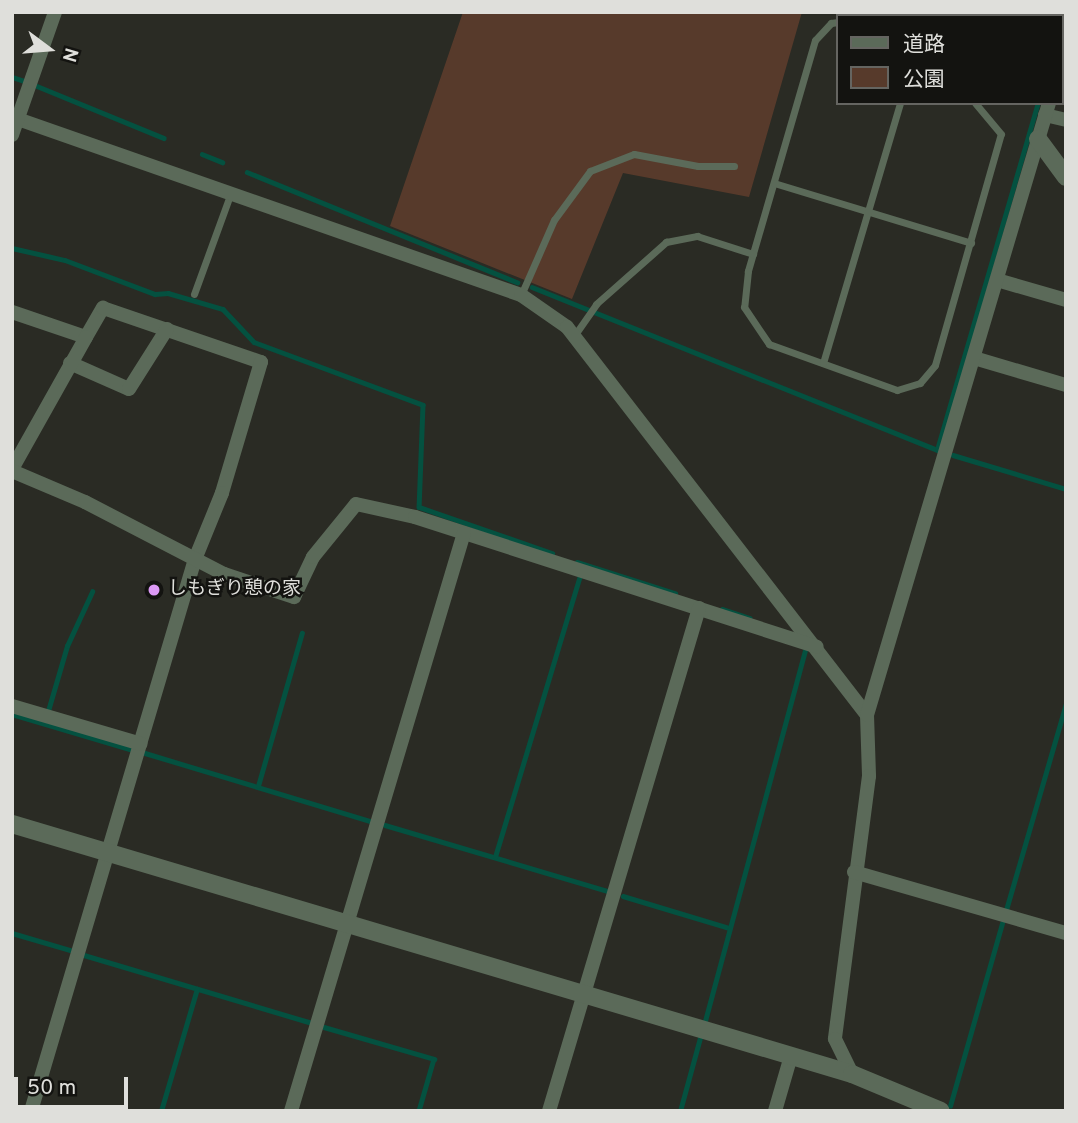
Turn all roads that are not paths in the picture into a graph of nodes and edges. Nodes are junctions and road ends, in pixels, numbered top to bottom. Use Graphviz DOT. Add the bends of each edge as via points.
graph roads {
  1 [pos="55,12"];
  2 [pos="836,22"];
  3 [pos="899,105"];
  4 [pos="977,105"];
  5 [pos="1047,109"];
  6 [pos="15,118"];
  7 [pos="1066,120"];
  8 [pos="12,135"];
  9 [pos="1038,139"];
  10 [pos="734,166"];
  11 [pos="1066,177"];
  12 [pos="774,183"];
  13 [pos="230,195"];
  14 [pos="869,212"];
  15 [pos="971,243"];
  16 [pos="753,254"];
  17 [pos="997,280"];
  18 [pos="194,294"];
  19 [pos="521,295"];
  20 [pos="1066,300"];
  21 [pos="12,312"];
  22 [pos="167,329"];
  23 [pos="574,336"];
  24 [pos="86,337"];
  25 [pos="974,358"];
  26 [pos="70,363"];
  27 [pos="823,363"];
  28 [pos="1066,385"];
  29 [pos="12,470"];
  30 [pos="464,533"];
  31 [pos="195,559"];
  32 [pos="699,608"];
  33 [pos="818,648"];
  34 [pos="12,706"];
  35 [pos="867,715"];
  36 [pos="141,744"];
  37 [pos="12,824"];
  38 [pos="108,853"];
  39 [pos="855,872"];
  40 [pos="347,924"];
  41 [pos="1066,933"];
  42 [pos="583,995"];
  43 [pos="791,1056"];
  44 [pos="852,1074"];
  45 [pos="31,1111"];
  46 [pos="291,1111"];
  47 [pos="549,1111"];
  48 [pos="775,1111"];
  49 [pos="940,1111"];
  1 -- 6 [label="street"];
  2 -- 12 [label="lane" via="815,40"];
  3 -- 14 [label="lane"];
  4 -- 15 [label="lane" via="1001,134"];
  5 -- 7 [label="street"];
  5 -- 9 [label="street"];
  6 -- 8 [label="street"];
  6 -- 13 [label="street"];
  9 -- 11 [label="street"];
  9 -- 17 [label="street"];
  10 -- 19 [label="lane" via="698,166 634,154 590,171 554,220"];
  12 -- 14 [label="lane"];
  12 -- 16 [label="lane"];
  13 -- 18 [label="lane"];
  13 -- 19 [label="street"];
  14 -- 15 [label="lane"];
  14 -- 27 [label="lane"];
  15 -- 27 [label="lane" via="935,365 919,383 897,390"];
  16 -- 23 [label="lane" via="697,236 666,242 596,304"];
  16 -- 27 [label="lane" via="744,307 751,322 769,344"];
  17 -- 20 [label="street"];
  17 -- 25 [label="street"];
  19 -- 23 [label="street"];
  21 -- 24 [label="street"];
  22 -- 24 [label="street" via="103,309"];
  22 -- 26 [label="street" via="129,389"];
  22 -- 31 [label="street" via="261,362 222,493"];
  23 -- 33 [label="street"];
  24 -- 26 [label="street"];
  25 -- 28 [label="street"];
  25 -- 35 [label="street"];
  26 -- 29 [label="street"];
  29 -- 31 [label="street"];
  30 -- 31 [label="street" via="356,504 313,556 294,597"];
  30 -- 32 [label="street"];
  30 -- 40 [label="street"];
  31 -- 36 [label="street"];
  32 -- 33 [label="street"];
  32 -- 42 [label="street"];
  33 -- 35 [label="street"];
  34 -- 36 [label="street"];
  35 -- 39 [label="street" via="869,776"];
  36 -- 38 [label="street"];
  37 -- 38 [label="street"];
  38 -- 40 [label="street"];
  38 -- 45 [label="street"];
  39 -- 41 [label="street"];
  39 -- 44 [label="street" via="835,1039"];
  40 -- 42 [label="street"];
  40 -- 46 [label="street"];
  42 -- 43 [label="street"];
  42 -- 47 [label="street"];
  43 -- 44 [label="street"];
  43 -- 48 [label="street"];
  44 -- 49 [label="street"];
}
